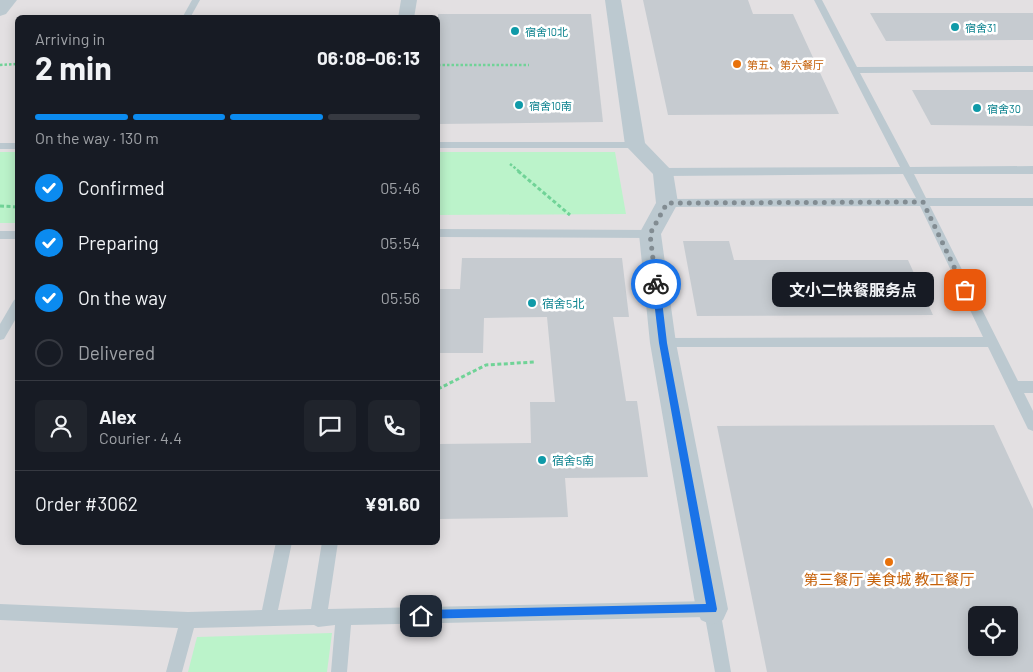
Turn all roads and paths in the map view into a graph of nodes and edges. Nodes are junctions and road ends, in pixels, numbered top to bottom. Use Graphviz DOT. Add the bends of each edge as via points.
graph roads {
  1 [pos="9,0"];
  2 [pos="196,0"];
  3 [pos="409,0"];
  4 [pos="613,0"];
  5 [pos="818,0"];
  6 [pos="0,11"];
  7 [pos="188,15"];
  8 [pos="406,15"];
  9 [pos="0,64"];
  10 [pos="15,64"];
  11 [pos="440,65"];
  12 [pos="529,65"];
  13 [pos="1033,69"];
  14 [pos="854,70"];
  15 [pos="440,145"];
  16 [pos="635,145"];
  17 [pos="0,146"];
  18 [pos="15,146"];
  19 [pos="488,146"];
  20 [pos="1033,170"];
  21 [pos="907,171"];
  22 [pos="663,172"];
  23 [pos="923,202"];
  24 [pos="1033,202"];
  25 [pos="667,203"];
  26 [pos="0,206"];
  27 [pos="15,206"];
  28 [pos="440,233"];
  29 [pos="590,233"];
  30 [pos="650,234"];
  31 [pos="0,235"];
  32 [pos="15,235"];
  33 [pos="15,308"];
  34 [pos="0,335"];
  35 [pos="991,342"];
  36 [pos="663,343"];
  37 [pos="534,362"];
  38 [pos="1014,387"];
  39 [pos="1033,387"];
  40 [pos="440,388"];
  41 [pos="1033,424"];
  42 [pos="283,545"];
  43 [pos="330,545"];
  44 [pos="712,609"];
  45 [pos="0,612"];
  46 [pos="344,617"];
  47 [pos="268,619"];
  48 [pos="318,619"];
  49 [pos="188,620"];
  50 [pos="174,672"];
  51 [pos="339,672"];
  52 [pos="723,672"];
  1 -- 6 [label="street"];
  2 -- 7 [label="lane"];
  3 -- 8 [label="street"];
  4 -- 16 [label="street"];
  5 -- 14 [label="lane"];
  9 -- 10 [label="path"];
  11 -- 12 [label="path"];
  13 -- 14 [label="lane"];
  14 -- 21 [label="lane"];
  15 -- 19 [label="lane"];
  16 -- 19 [label="lane"];
  16 -- 22 [label="street"];
  17 -- 18 [label="lane"];
  19 -- 29 [label="path"];
  20 -- 21 [label="lane"];
  21 -- 22 [label="lane"];
  21 -- 23 [label="lane"];
  22 -- 25 [label="street"];
  23 -- 24 [label="lane"];
  23 -- 25 [label="lane"];
  23 -- 35 [label="lane"];
  25 -- 30 [label="street"];
  26 -- 27 [label="path"];
  28 -- 29 [label="lane"];
  29 -- 30 [label="lane"];
  30 -- 36 [label="street"];
  31 -- 32 [label="lane"];
  33 -- 34 [label="lane"];
  35 -- 36 [label="lane"];
  35 -- 38 [label="lane"];
  36 -- 44 [label="street"];
  37 -- 40 [label="path" via="486,365"];
  38 -- 39 [label="lane"];
  38 -- 41 [label="lane"];
  42 -- 47 [label="lane"];
  43 -- 48 [label="lane"];
  44 -- 46 [label="lane"];
  44 -- 52 [label="lane"];
  45 -- 49 [label="lane"];
  46 -- 48 [label="lane"];
  46 -- 51 [label="lane"];
  47 -- 48 [label="lane"];
  47 -- 49 [label="lane"];
  49 -- 50 [label="lane"];
}
